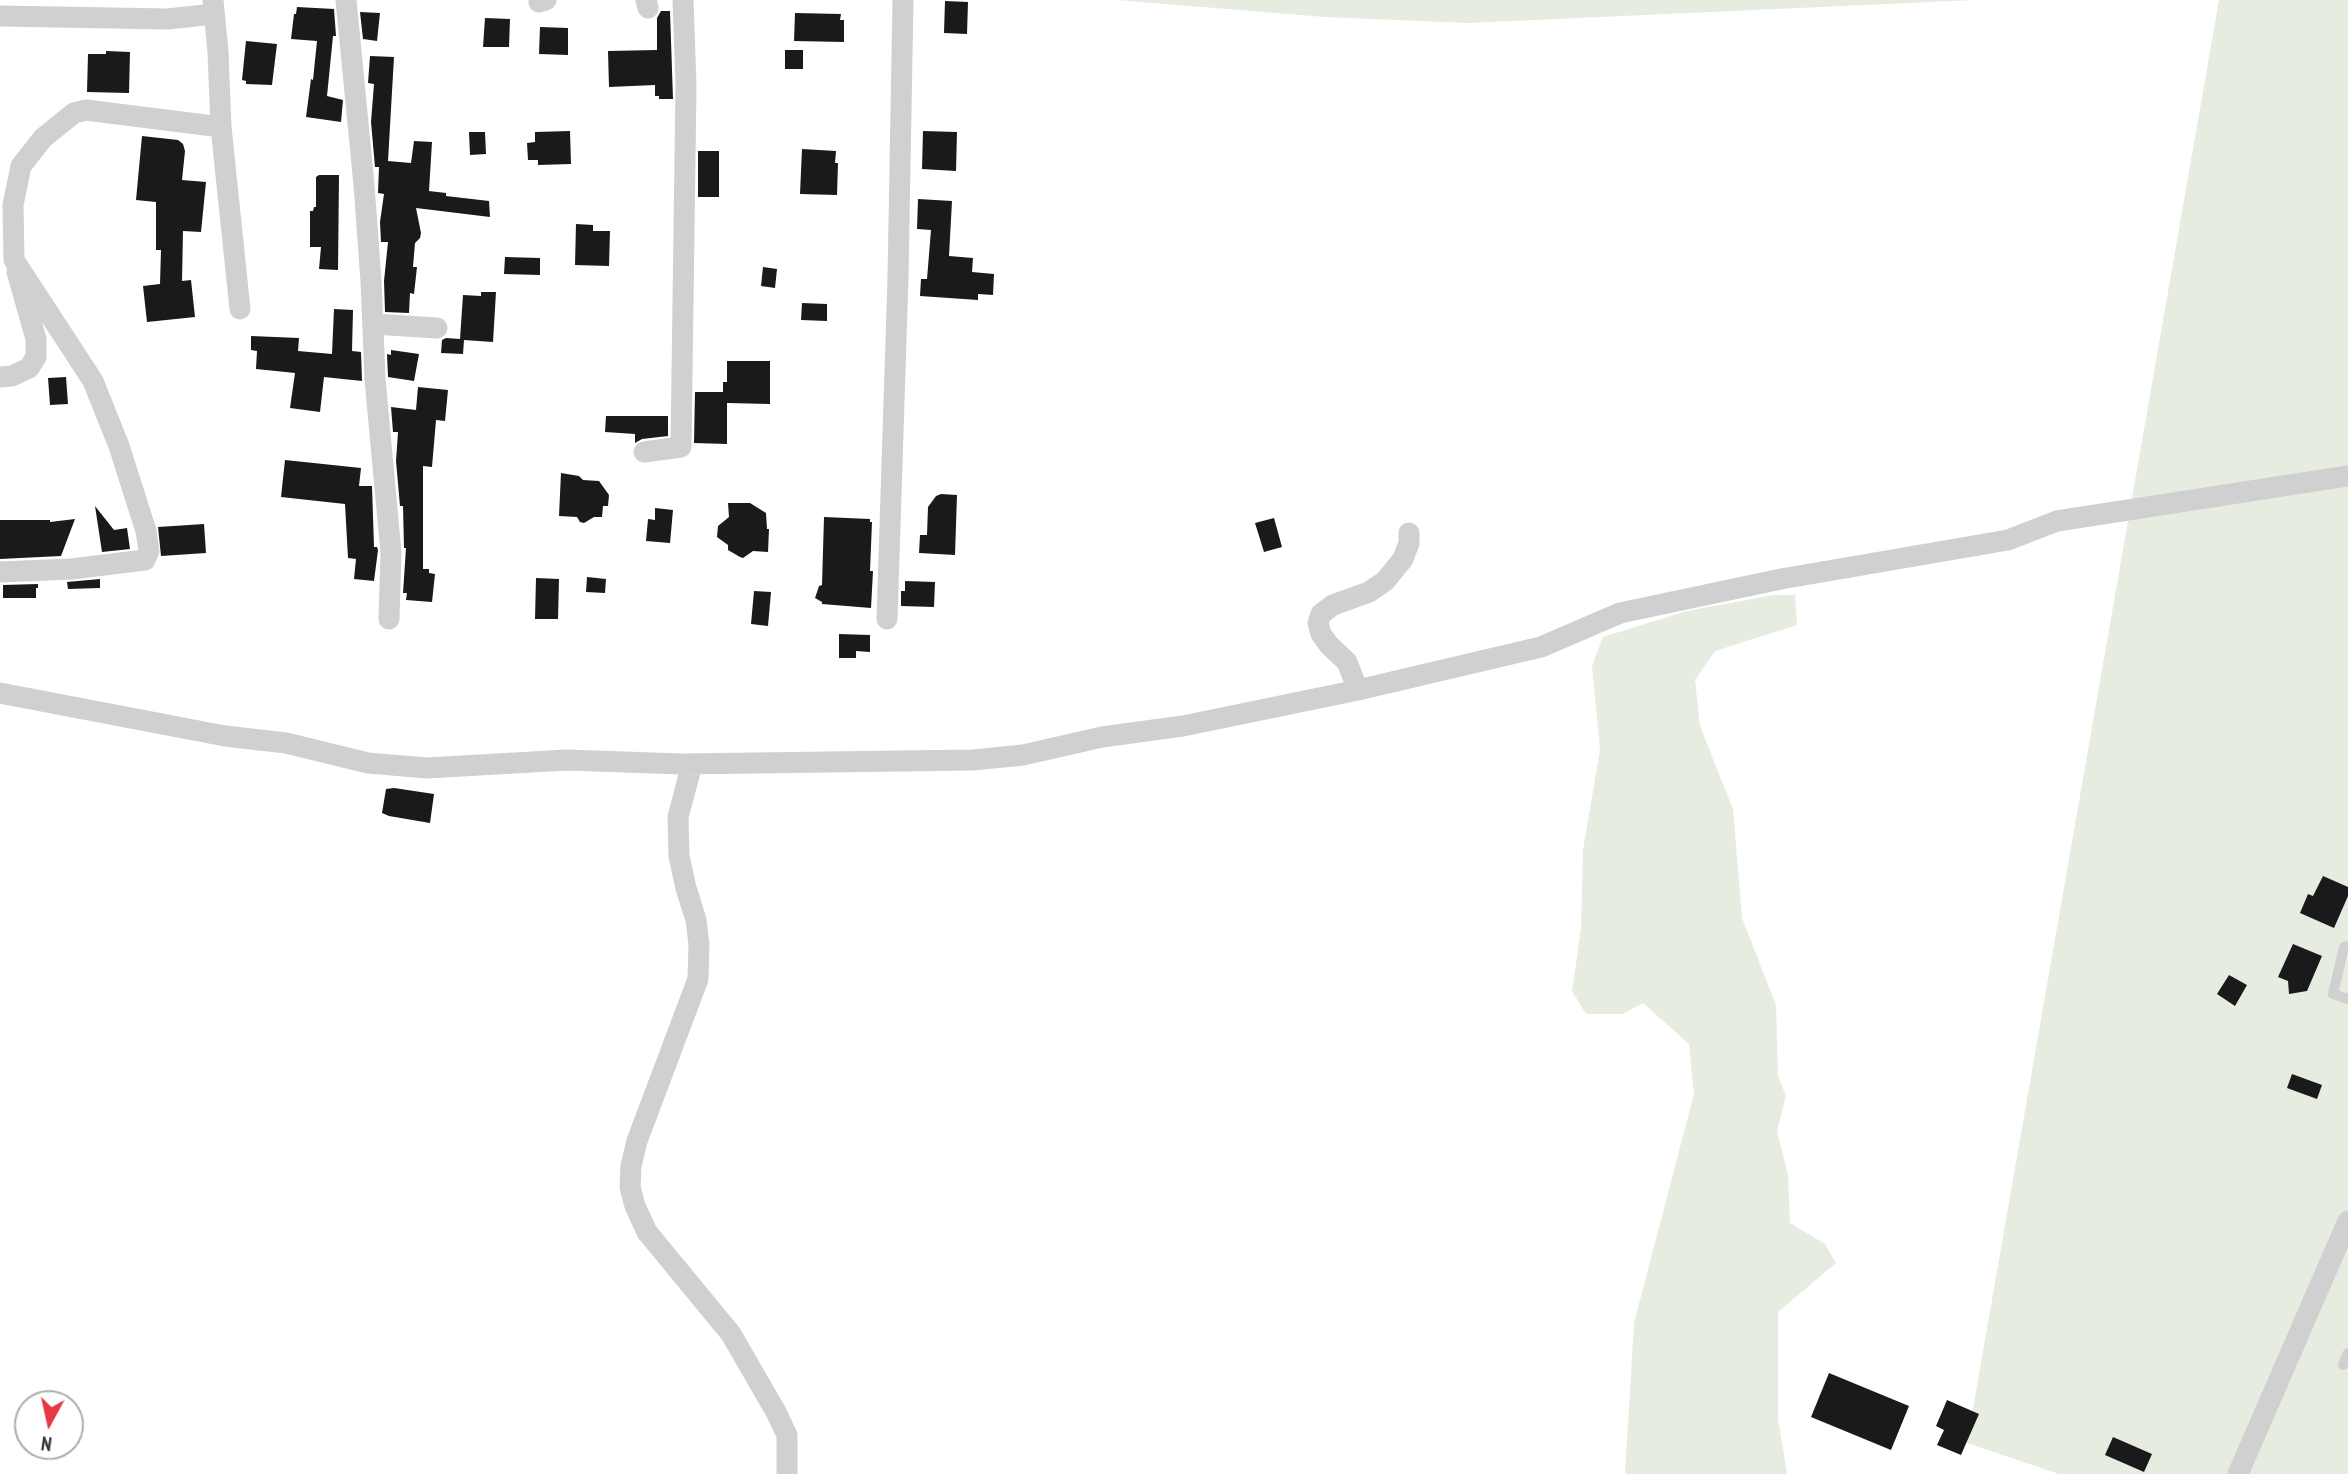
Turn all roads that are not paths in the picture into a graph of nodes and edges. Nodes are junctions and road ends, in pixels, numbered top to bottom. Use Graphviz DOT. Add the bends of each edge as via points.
graph roads {
  1 [pos="346,0"];
  2 [pos="683,0"];
  3 [pos="903,0"];
  4 [pos="214,7"];
  5 [pos="0,16"];
  6 [pos="221,127"];
  7 [pos="8,185"];
  8 [pos="14,260"];
  9 [pos="240,309"];
  10 [pos="373,324"];
  11 [pos="437,328"];
  12 [pos="0,377"];
  13 [pos="644,452"];
  14 [pos="2348,477"];
  15 [pos="1409,533"];
  16 [pos="0,572"];
  17 [pos="388,619"];
  18 [pos="887,619"];
  19 [pos="1357,690"];
  20 [pos="0,693"];
  21 [pos="692,764"];
  22 [pos="2348,933"];
  23 [pos="2346,946"];
  24 [pos="2348,999"];
  25 [pos="2348,1221"];
  26 [pos="2348,1353"];
  27 [pos="2343,1364"];
  28 [pos="788,1474"];
  29 [pos="2238,1474"];
  1 -- 10 [label="street"];
  2 -- 13 [label="street" via="681,447"];
  3 -- 18 [label="street"];
  4 -- 5 [label="street" via="168,19"];
  4 -- 6 [label="street"];
  6 -- 7 [label="street" via="86,110 74,113 32,149"];
  6 -- 9 [label="street"];
  7 -- 8 [label="street"];
  8 -- 12 [label="street" via="36,339 36,357 29,368"];
  8 -- 16 [label="street" via="93,381 119,446 149,551 145,561"];
  10 -- 11 [label="street"];
  10 -- 17 [label="street" via="391,553"];
  14 -- 19 [label="street" via="2057,521 2008,540 1620,613 1541,647"];
  15 -- 19 [label="street" via="1403,559 1385,581 1333,605 1318,623 1329,645 1347,662"];
  19 -- 21 [label="street" via="1023,755 973,760"];
  20 -- 21 [label="street" via="391,765 427,768 567,760"];
  21 -- 28 [label="street" via="678,817 679,856 696,920 698,979 637,1141 629,1187 647,1232 731,1334 776,1412 787,1435"];
  22 -- 23 [label="lane"];
  23 -- 24 [label="lane" via="2333,994"];
  25 -- 29 [label="street"];
  26 -- 27 [label="lane"];
}
